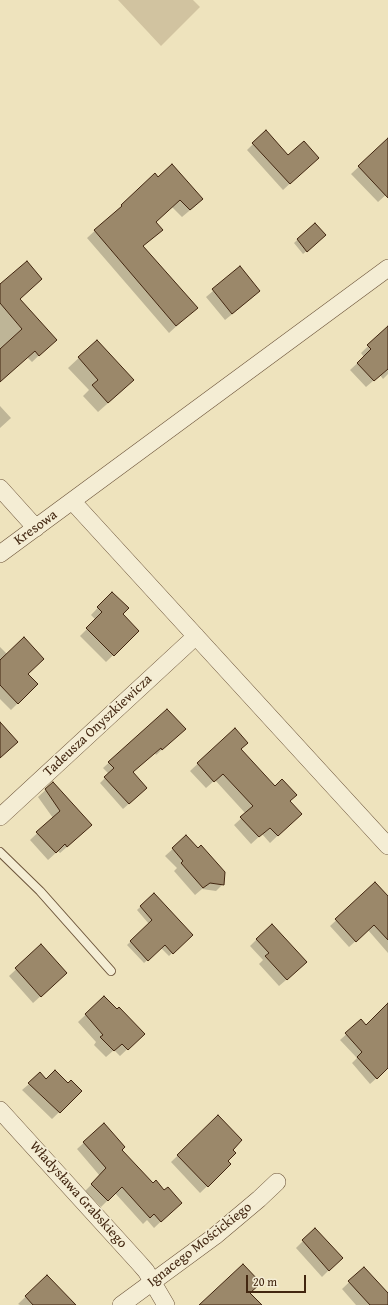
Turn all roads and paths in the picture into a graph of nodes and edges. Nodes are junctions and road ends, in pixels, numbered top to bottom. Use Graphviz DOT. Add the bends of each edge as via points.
graph roads {
  1 [pos="388,268"];
  2 [pos="0,488"];
  3 [pos="73,502"];
  4 [pos="36,528"];
  5 [pos="0,554"];
  6 [pos="196,636"];
  7 [pos="0,817"];
  8 [pos="388,846"];
  9 [pos="0,852"];
  10 [pos="111,971"];
  11 [pos="0,1110"];
  12 [pos="277,1182"];
  13 [pos="152,1282"];
  14 [pos="121,1305"];
  15 [pos="166,1305"];
  1 -- 3 [label="street, Kresowa"];
  2 -- 4 [label="street"];
  3 -- 4 [label="street, Kresowa"];
  3 -- 6 [label="street"];
  4 -- 5 [label="street, Kresowa"];
  6 -- 7 [label="street, Tadeusza Onyszkiewicza"];
  6 -- 8 [label="street"];
  9 -- 10 [label="lane" via="40,891"];
  11 -- 13 [label="street, Władysława Grabskiego" via="139,1263"];
  12 -- 13 [label="street, Ignacego Mościckiego" via="231,1223"];
  13 -- 14 [label="street, Ignacego Mościckiego"];
  13 -- 15 [label="street, Władysława Grabskiego"];
}
